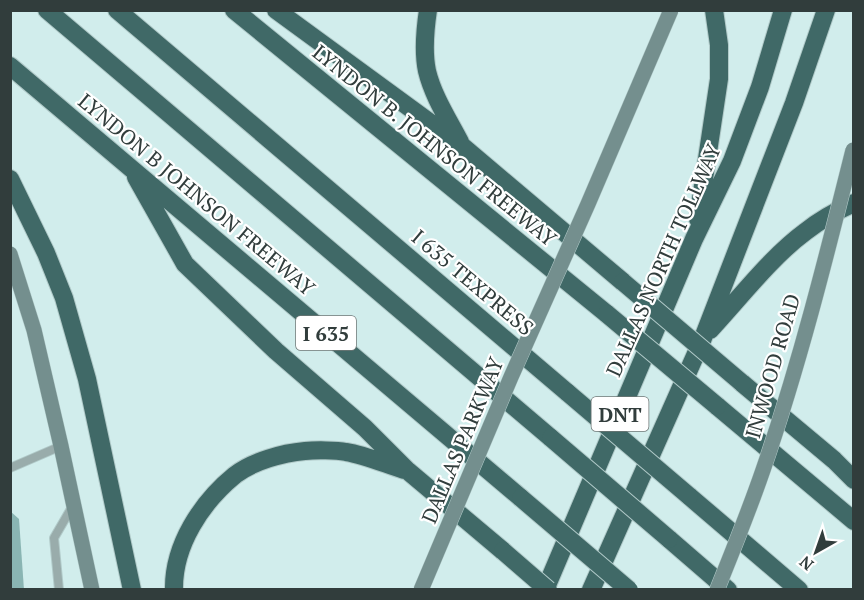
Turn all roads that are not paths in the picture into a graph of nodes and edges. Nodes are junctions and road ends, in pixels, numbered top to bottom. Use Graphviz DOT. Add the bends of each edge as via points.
graph roads {
  1 [pos="47,10"];
  2 [pos="117,10"];
  3 [pos="234,10"];
  4 [pos="276,10"];
  5 [pos="428,10"];
  6 [pos="671,10"];
  7 [pos="714,10"];
  8 [pos="783,10"];
  9 [pos="826,10"];
  10 [pos="10,66"];
  11 [pos="462,147"];
  12 [pos="854,150"];
  13 [pos="131,168"];
  14 [pos="10,179"];
  15 [pos="854,203"];
  16 [pos="694,239"];
  17 [pos="10,254"];
  18 [pos="703,338"];
  19 [pos="61,446"];
  20 [pos="834,460"];
  21 [pos="854,467"];
  22 [pos="10,468"];
  23 [pos="408,471"];
  24 [pos="854,480"];
  25 [pos="74,504"];
  26 [pos="854,521"];
  27 [pos="59,590"];
  28 [pos="93,590"];
  29 [pos="132,590"];
  30 [pos="174,590"];
  31 [pos="422,590"];
  32 [pos="547,590"];
  33 [pos="591,590"];
  34 [pos="629,590"];
  35 [pos="717,590"];
  36 [pos="728,590"];
  37 [pos="799,590"];
  1 -- 36 [label="highway, bridge"];
  2 -- 37 [label="highway, I 635 TEXPRESS, bridge"];
  3 -- 26 [label="highway, LYNDON B. JOHNSON FREEWAY, bridge"];
  4 -- 11 [label="highway"];
  5 -- 11 [label="highway" via="427,70 436,99"];
  6 -- 31 [label="main road, DALLAS PARKWAY, bridge"];
  7 -- 16 [label="highway" via="719,79"];
  8 -- 16 [label="highway, DALLAS NORTH TOLLWAY / DNT" via="732,161"];
  9 -- 18 [label="highway, DNT"];
  10 -- 13 [label="highway, LYNDON B JOHNSON FREEWAY / I 635"];
  11 -- 20 [label="highway, bridge"];
  12 -- 35 [label="main road, INWOOD ROAD, bridge" via="764,469"];
  13 -- 23 [label="highway" via="185,264"];
  13 -- 34 [label="highway, LYNDON B JOHNSON FREEWAY / I 635, bridge"];
  14 -- 29 [label="highway" via="64,298 87,379"];
  15 -- 18 [label="highway" via="803,232"];
  16 -- 32 [label="highway, DALLAS NORTH TOLLWAY / DNT"];
  17 -- 19 [label="main road" via="34,330"];
  18 -- 33 [label="highway, DNT"];
  19 -- 22 [label="lane"];
  19 -- 25 [label="main road"];
  20 -- 21 [label="highway"];
  20 -- 24 [label="highway"];
  23 -- 30 [label="highway" via="346,452 305,451 268,458 237,474 210,498 178,556"];
  23 -- 32 [label="highway, bridge"];
  25 -- 27 [label="lane" via="54,538"];
  25 -- 28 [label="main road"];
}
